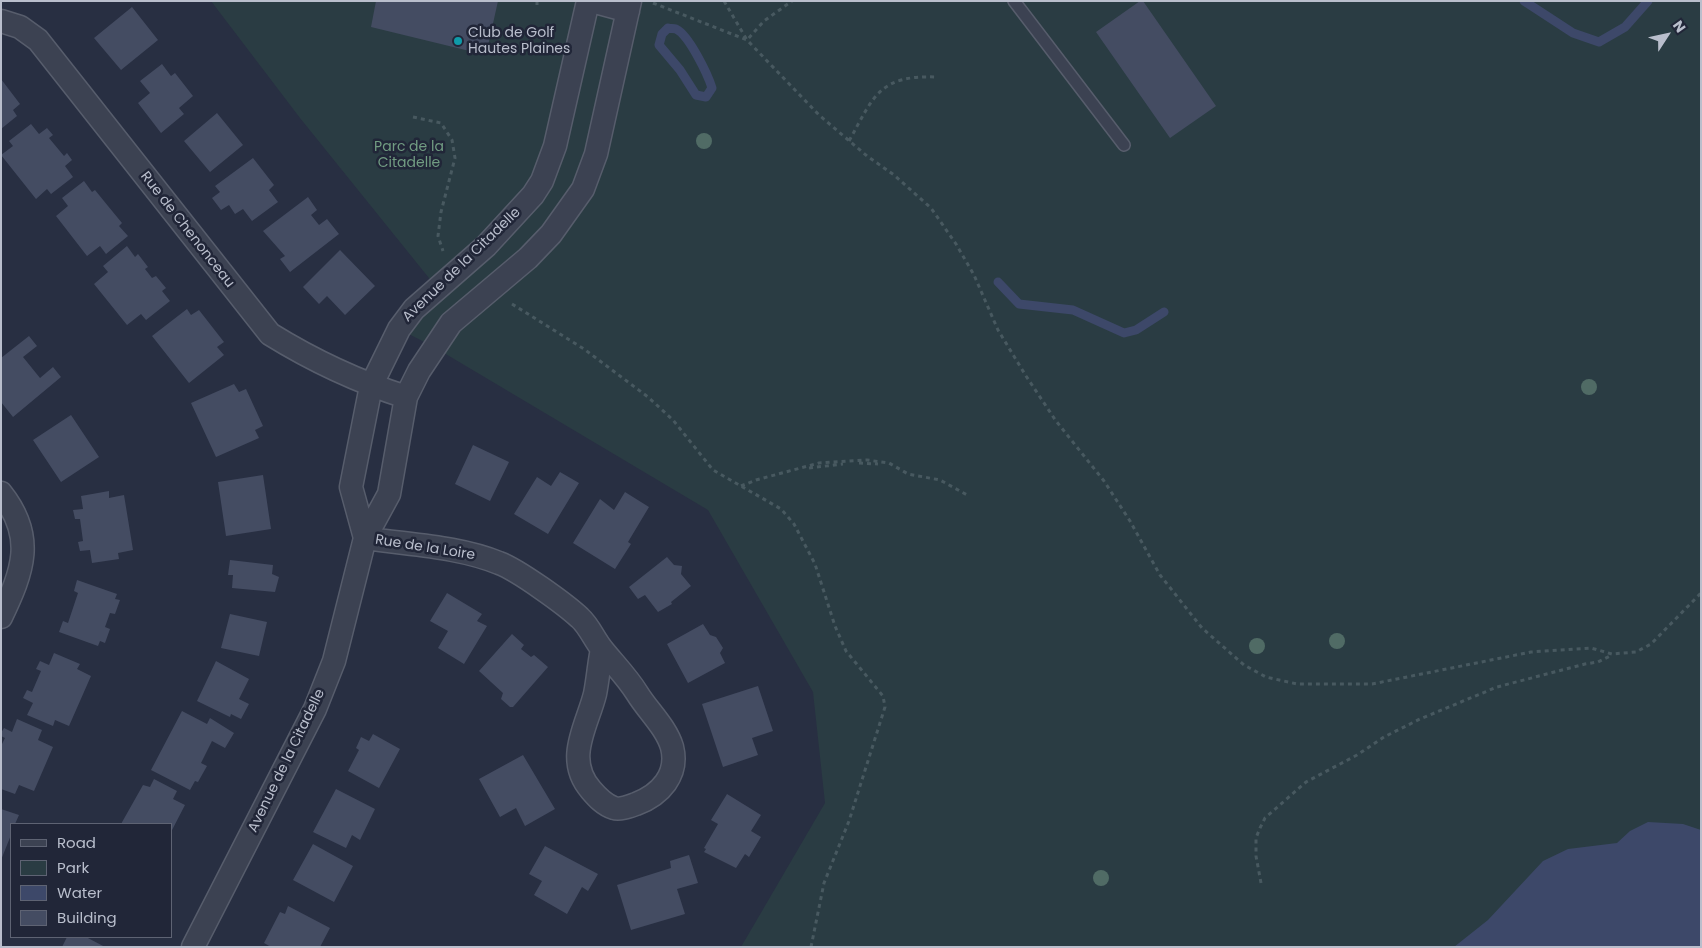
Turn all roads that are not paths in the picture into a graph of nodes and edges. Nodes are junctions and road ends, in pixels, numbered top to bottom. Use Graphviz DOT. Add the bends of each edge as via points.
graph roads {
  1 [pos="589,1"];
  2 [pos="1014,1"];
  3 [pos="635,4"];
  4 [pos="1,20"];
  5 [pos="1124,145"];
  6 [pos="533,195"];
  7 [pos="565,214"];
  8 [pos="371,386"];
  9 [pos="406,397"];
  10 [pos="1,493"];
  11 [pos="365,538"];
  12 [pos="1,617"];
  13 [pos="602,649"];
  14 [pos="193,947"];
  1 -- 3 [label="street, Avenue de la Citadelle"];
  1 -- 6 [label="street, Avenue de la Citadelle" via="556,146"];
  2 -- 5 [label="lane"];
  3 -- 7 [label="street, Avenue de la Citadelle" via="596,154 583,188"];
  4 -- 8 [label="street, Rue de Chenonceau" via="20,27 38,40 270,334"];
  6 -- 7 [label="street"];
  6 -- 8 [label="street, Avenue de la Citadelle" via="486,246 414,309 398,329"];
  7 -- 9 [label="street, Avenue de la Citadelle" via="528,258 451,323"];
  8 -- 9 [label="street, Rue de Chenonceau"];
  8 -- 11 [label="street, Avenue de la Citadelle" via="351,487"];
  9 -- 11 [label="street, Avenue de la Citadelle" via="389,494"];
  10 -- 12 [label="street" via="22,528 24,556 14,590"];
  11 -- 13 [label="street, Rue de la Loire" via="461,551 500,563 581,619"];
  11 -- 14 [label="street, Avenue de la Citadelle" via="334,660 315,708"];
  13 -- 13 [label="street, Rue de la Loire" via="595,693 578,740 577,754 580,771 588,786 600,800 615,808 650,799 666,786 673,766 672,748 665,731 626,675"];
}
